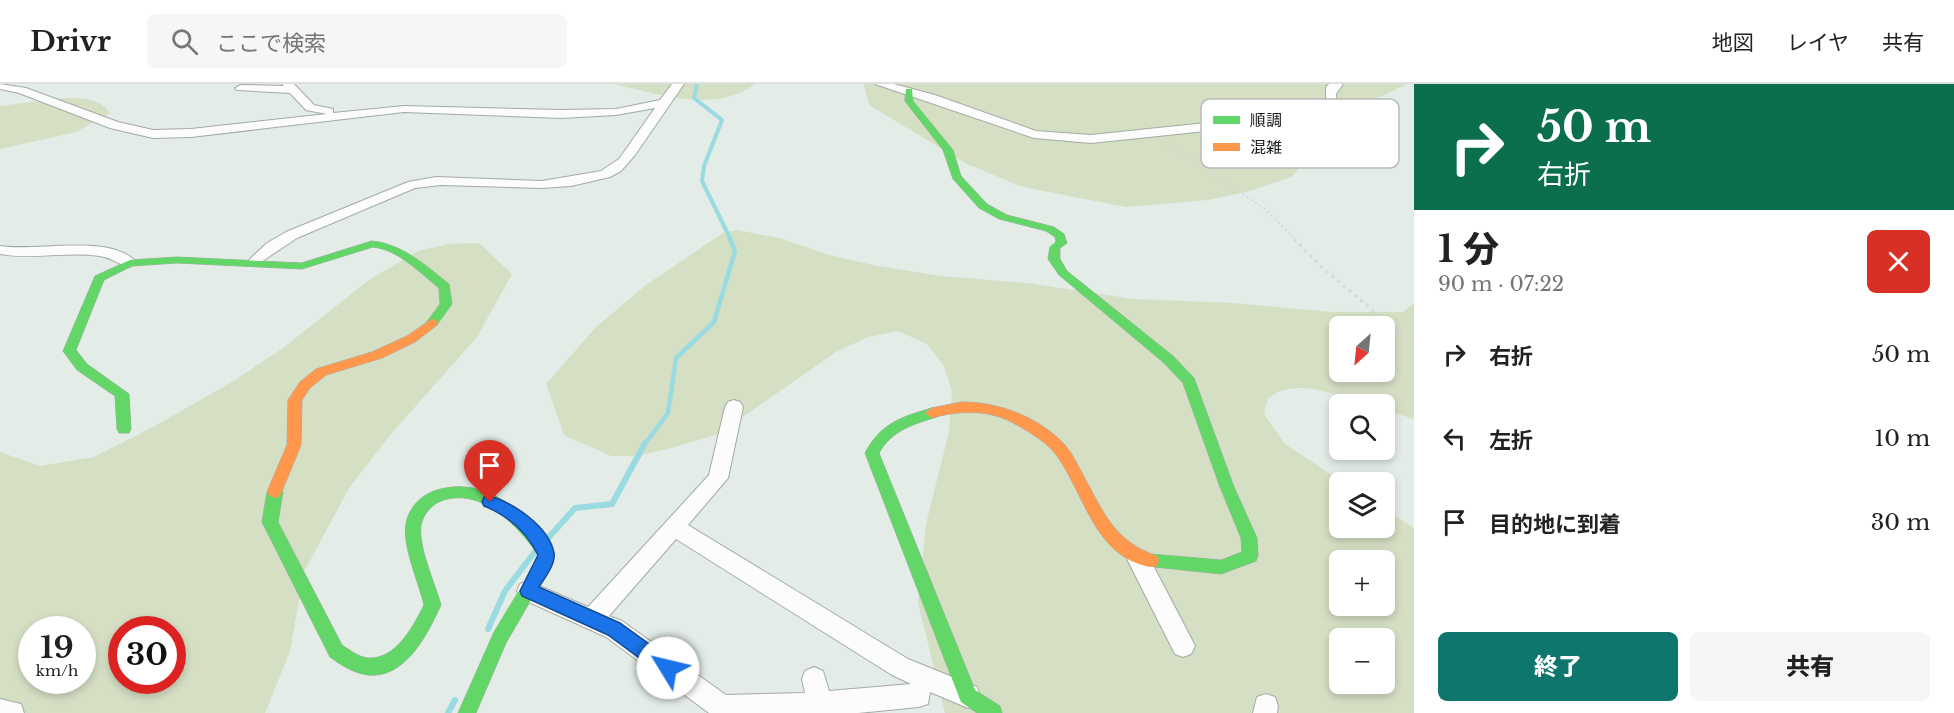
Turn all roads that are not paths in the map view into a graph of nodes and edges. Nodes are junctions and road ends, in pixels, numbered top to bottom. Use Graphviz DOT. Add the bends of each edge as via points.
graph roads {
  1 [pos="678,84"];
  2 [pos="881,84"];
  3 [pos="1336,84"];
  4 [pos="0,86"];
  5 [pos="290,87"];
  6 [pos="241,88"];
  7 [pos="909,91"];
  8 [pos="1330,99"];
  9 [pos="662,103"];
  10 [pos="388,110"];
  11 [pos="1201,128"];
  12 [pos="0,250"];
  13 [pos="255,262"];
  14 [pos="130,263"];
  15 [pos="734,407"];
  16 [pos="124,429"];
  17 [pos="674,527"];
  18 [pos="1138,560"];
  19 [pos="528,591"];
  20 [pos="591,619"];
  21 [pos="1184,646"];
  22 [pos="814,679"];
  23 [pos="919,695"];
  24 [pos="968,696"];
  25 [pos="820,705"];
  26 [pos="0,711"];
  27 [pos="12,713"];
  28 [pos="467,713"];
  29 [pos="993,713"];
  1 -- 9 [label="street"];
  2 -- 7 [label="street"];
  3 -- 8 [label="street"];
  4 -- 10 [label="street" via="22,90 114,125 153,134"];
  5 -- 6 [label="street"];
  5 -- 10 [label="street" via="310,108"];
  7 -- 11 [label="street" via="1034,134 1091,139"];
  7 -- 18 [label="street" via="909,100 948,150 956,177 964,188 983,206 1003,217 1050,229 1060,236 1062,243 1055,247 1054,258 1063,273 1168,359 1189,381 1249,538 1250,556 1221,567 1172,566"];
  9 -- 10 [label="street" via="616,112 561,114"];
  9 -- 13 [label="street" via="627,156 602,176 535,186 429,181 400,186 347,214 278,241"];
  12 -- 14 [label="street" via="14,254 78,250 118,254"];
  13 -- 14 [label="street"];
  13 -- 19 [label="street" via="302,266 377,244 390,246 445,287 446,304 437,319 411,339 377,355 321,372 295,400 294,445 273,497 270,522 336,651 352,664 375,668 401,654 421,630 433,605 414,527 424,503 445,493 470,494 510,510 536,534 546,554 545,562"];
  14 -- 16 [label="street" via="99,278 69,351 82,367 123,394"];
  15 -- 17 [label="street" via="718,478"];
  17 -- 20 [label="street"];
  17 -- 24 [label="street" via="900,667"];
  18 -- 21 [label="street"];
  18 -- 24 [label="street" via="1111,535 1060,449 1028,423 1007,412 975,406 944,409 900,424 880,436 872,453"];
  19 -- 20 [label="street"];
  19 -- 28 [label="street" via="500,638"];
  20 -- 25 [label="street" via="614,629 722,707"];
  22 -- 25 [label="street"];
  23 -- 25 [label="street"];
  24 -- 29 [label="street"];
  26 -- 27 [label="street"];
}
